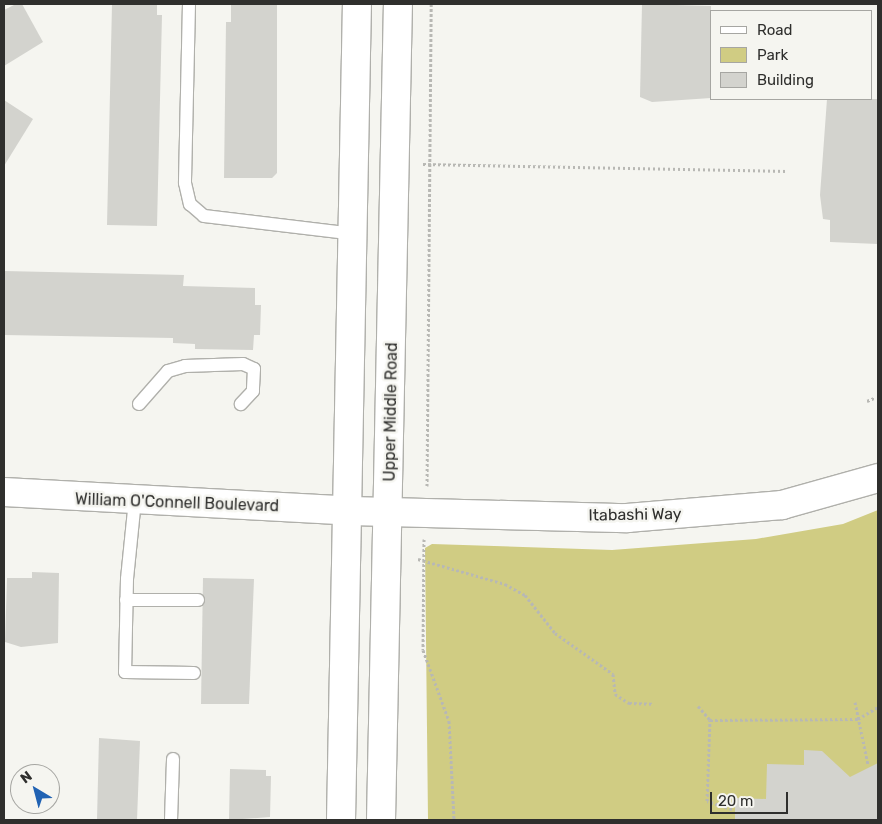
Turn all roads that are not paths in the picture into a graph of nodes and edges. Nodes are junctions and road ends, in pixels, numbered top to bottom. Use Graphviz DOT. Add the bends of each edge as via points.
graph roads {
  1 [pos="189,4"];
  2 [pos="357,4"];
  3 [pos="398,4"];
  4 [pos="354,234"];
  5 [pos="139,404"];
  6 [pos="241,404"];
  7 [pos="878,478"];
  8 [pos="4,492"];
  9 [pos="135,500"];
  10 [pos="350,511"];
  11 [pos="388,512"];
  12 [pos="126,600"];
  13 [pos="198,600"];
  14 [pos="194,673"];
  15 [pos="173,760"];
  16 [pos="171,820"];
  17 [pos="341,820"];
  18 [pos="381,820"];
  1 -- 4 [label="lane" via="185,183 190,204 204,216"];
  2 -- 4 [label="main road"];
  3 -- 11 [label="main road, Upper Middle Road"];
  4 -- 10 [label="main road"];
  5 -- 6 [label="lane" via="168,371 185,366 243,364 254,369 253,391"];
  7 -- 11 [label="main road, Itabashi Way" via="801,501 701,514 627,518"];
  8 -- 9 [label="main road, William O'Connell Boulevard"];
  9 -- 10 [label="main road, William O'Connell Boulevard"];
  9 -- 12 [label="lane"];
  10 -- 11 [label="main road, William O'Connell Boulevard"];
  10 -- 17 [label="main road"];
  11 -- 18 [label="main road, Upper Middle Road"];
  12 -- 13 [label="lane"];
  12 -- 14 [label="lane" via="125,672"];
  15 -- 16 [label="lane"];
}
